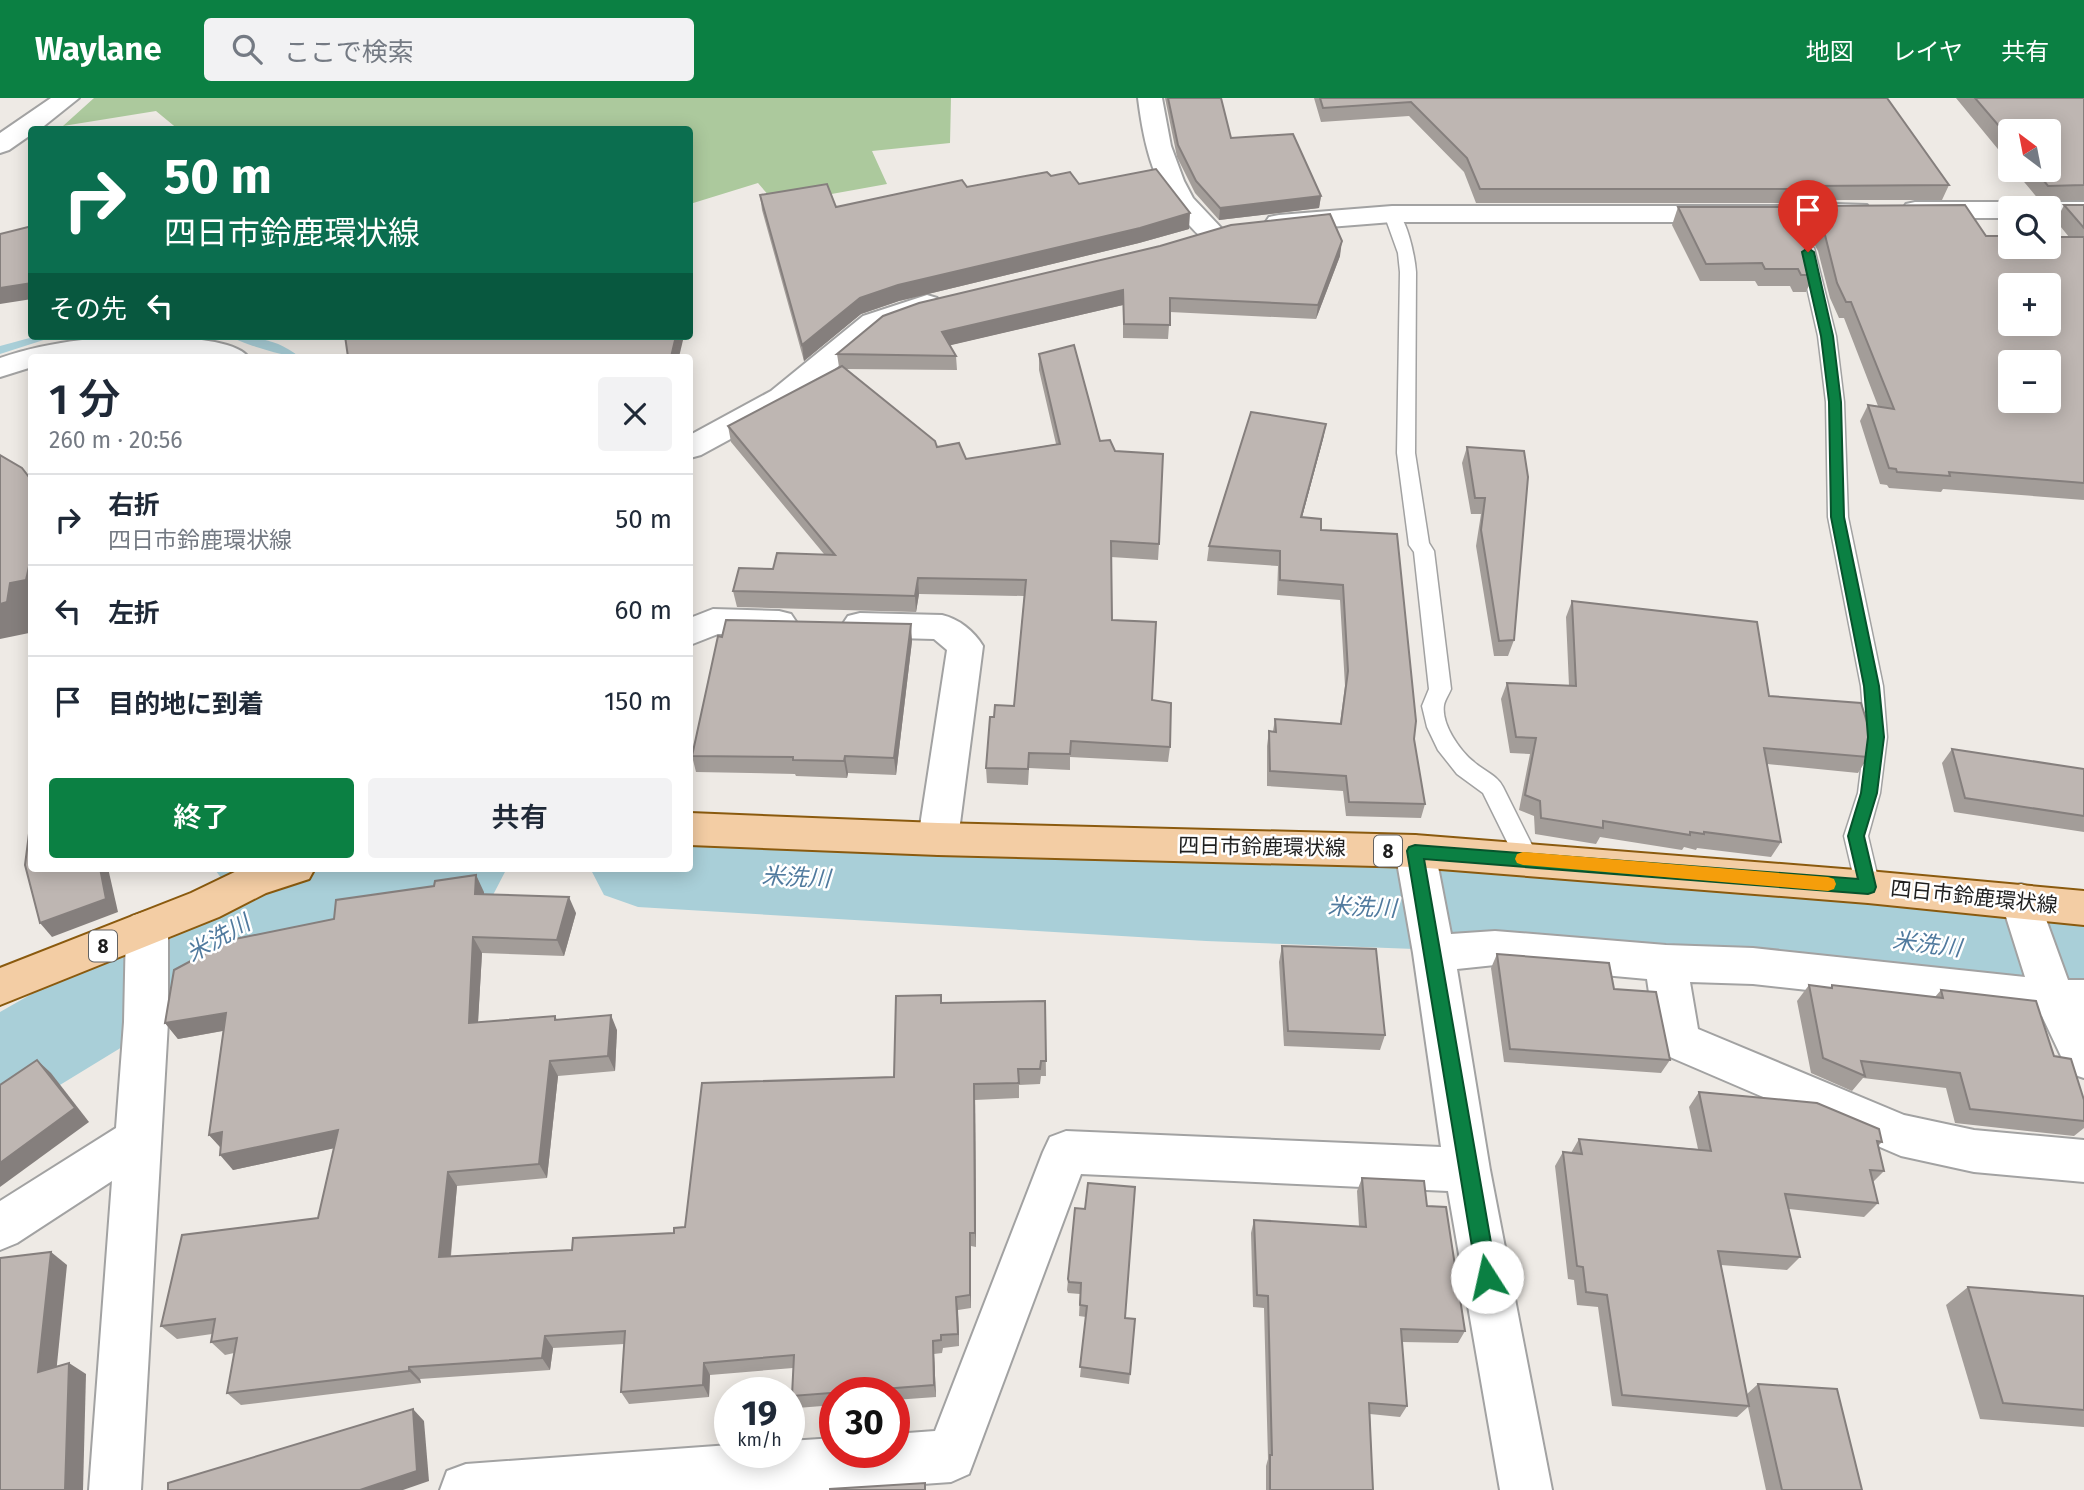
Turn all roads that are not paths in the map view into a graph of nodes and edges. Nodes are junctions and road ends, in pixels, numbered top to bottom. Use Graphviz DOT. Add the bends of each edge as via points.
graph roads {
  1 [pos="67,98"];
  2 [pos="1150,98"];
  3 [pos="0,145"];
  4 [pos="1998,210"];
  5 [pos="2061,210"];
  6 [pos="2084,210"];
  7 [pos="1392,214"];
  8 [pos="1787,214"];
  9 [pos="1234,229"];
  10 [pos="1178,243"];
  11 [pos="960,297"];
  12 [pos="45,354"];
  13 [pos="220,354"];
  14 [pos="28,358"];
  15 [pos="0,368"];
  16 [pos="693,446"];
  17 [pos="693,631"];
  18 [pos="693,829"];
  19 [pos="938,839"];
  20 [pos="1527,859"];
  21 [pos="1417,861"];
  22 [pos="270,873"];
  23 [pos="1868,887"];
  24 [pos="2023,906"];
  25 [pos="2084,908"];
  26 [pos="147,928"];
  27 [pos="1433,949"];
  28 [pos="1666,963"];
  29 [pos="0,987"];
  30 [pos="2062,996"];
  31 [pos="2084,1059"];
  32 [pos="138,1139"];
  33 [pos="2084,1161"];
  34 [pos="1467,1170"];
  35 [pos="0,1227"];
  36 [pos="115,1490"];
  37 [pos="466,1490"];
  38 [pos="1526,1490"];
  1 -- 3 [label="street"];
  2 -- 9 [label="street" via="1153,125 1177,194"];
  4 -- 8 [label="street"];
  5 -- 6 [label="street"];
  7 -- 8 [label="street"];
  7 -- 9 [label="street"];
  7 -- 20 [label="lane" via="1408,272 1406,453 1419,545 1424,551 1440,689 1433,706 1449,750 1492,787"];
  8 -- 23 [label="lane" via="1808,252 1827,336 1835,402 1838,517 1872,686 1876,737 1869,793 1856,836"];
  9 -- 10 [label="street"];
  11 -- 16 [label="street" via="873,322 782,398"];
  12 -- 13 [label="street" via="158,346"];
  14 -- 15 [label="street"];
  17 -- 19 [label="street" via="713,621 942,628 965,646"];
  18 -- 19 [label="main road, 四日市鈴鹿環状線 / 8"];
  19 -- 21 [label="main road, 四日市鈴鹿環状線 / 8"];
  20 -- 21 [label="main road, 四日市鈴鹿環状線 / 8"];
  20 -- 23 [label="main road, 四日市鈴鹿環状線 / 8"];
  21 -- 27 [label="street"];
  22 -- 26 [label="main road, 8"];
  23 -- 24 [label="main road, 四日市鈴鹿環状線 / 8"];
  24 -- 25 [label="main road, 四日市鈴鹿環状線 / 8"];
  24 -- 30 [label="street"];
  26 -- 29 [label="main road, 8"];
  26 -- 32 [label="street"];
  27 -- 28 [label="street" via="1495,948"];
  27 -- 34 [label="street"];
  28 -- 30 [label="street" via="1753,966"];
  28 -- 33 [label="street" via="1678,1041 1901,1135 1974,1151"];
  30 -- 31 [label="street"];
  32 -- 35 [label="street"];
  32 -- 36 [label="street"];
  34 -- 37 [label="street" via="1066,1152 951,1456"];
  34 -- 38 [label="street"];
}
